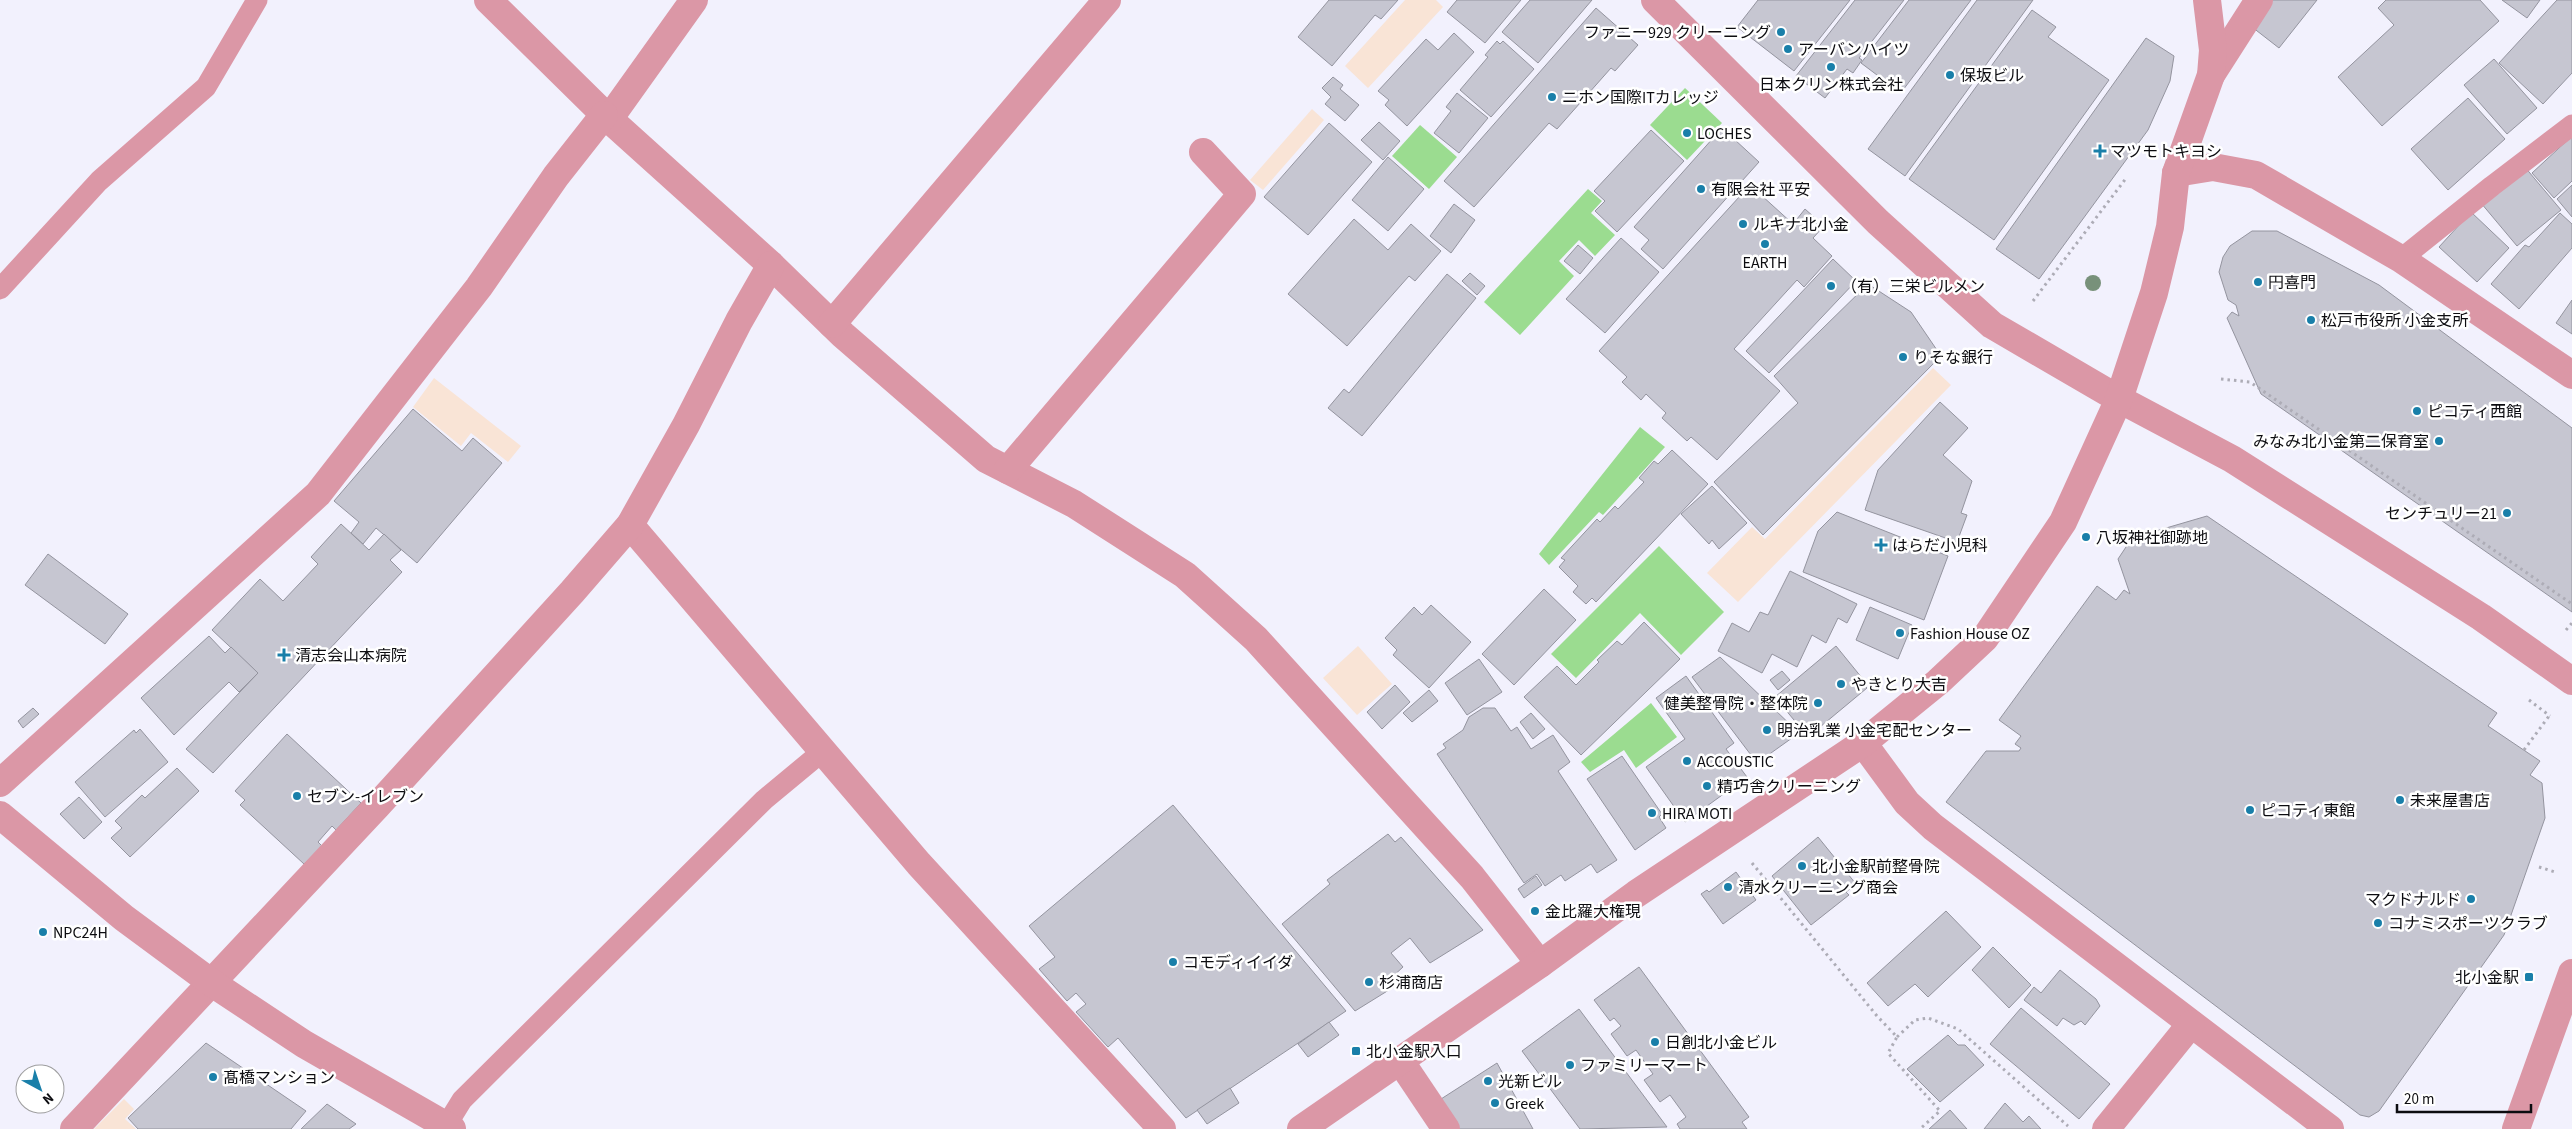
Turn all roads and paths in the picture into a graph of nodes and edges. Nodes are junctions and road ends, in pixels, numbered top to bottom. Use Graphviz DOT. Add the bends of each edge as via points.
graph roads {
  1 [pos="257,0"];
  2 [pos="488,0"];
  3 [pos="694,0"];
  4 [pos="1107,0"];
  5 [pos="1655,0"];
  6 [pos="2207,0"];
  7 [pos="2259,0"];
  8 [pos="2211,75"];
  9 [pos="607,117"];
  10 [pos="2572,125"];
  11 [pos="1204,152"];
  12 [pos="2176,173"];
  13 [pos="2127,176"];
  14 [pos="2401,259"];
  15 [pos="771,265"];
  16 [pos="0,289"];
  17 [pos="2033,300"];
  18 [pos="832,324"];
  19 [pos="2572,375"];
  20 [pos="2221,379"];
  21 [pos="2119,399"];
  22 [pos="1008,470"];
  23 [pos="630,525"];
  24 [pos="2572,604"];
  25 [pos="2572,622"];
  26 [pos="2563,634"];
  27 [pos="2572,682"];
  28 [pos="2555,710"];
  29 [pos="1863,743"];
  30 [pos="2524,750"];
  31 [pos="823,751"];
  32 [pos="0,783"];
  33 [pos="0,815"];
  34 [pos="1728,833"];
  35 [pos="2539,866"];
  36 [pos="2555,872"];
  37 [pos="1540,964"];
  38 [pos="2572,973"];
  39 [pos="212,983"];
  40 [pos="2191,1024"];
  41 [pos="1897,1037"];
  42 [pos="1401,1062"];
  43 [pos="449,1128"];
  44 [pos="74,1129"];
  45 [pos="1162,1129"];
  46 [pos="1302,1129"];
  47 [pos="1446,1129"];
  48 [pos="1920,1129"];
  49 [pos="2072,1129"];
  50 [pos="2106,1129"];
  51 [pos="2330,1129"];
  52 [pos="2516,1129"];
  1 -- 16 [label="lane" via="206,87 99,181"];
  2 -- 9 [label="street"];
  3 -- 9 [label="street"];
  4 -- 18 [label="street"];
  5 -- 21 [label="street" via="1878,222 1992,325"];
  6 -- 8 [label="street" via="2213,50"];
  7 -- 8 [label="street"];
  8 -- 12 [label="street"];
  9 -- 15 [label="street"];
  9 -- 32 [label="street" via="556,176 479,287 318,494"];
  10 -- 14 [label="lane"];
  11 -- 22 [label="street" via="1242,194"];
  12 -- 14 [label="street" via="2213,167 2256,175"];
  12 -- 21 [label="street" via="2170,227 2154,293"];
  13 -- 17 [label="path"];
  14 -- 19 [label="street"];
  15 -- 18 [label="street"];
  15 -- 23 [label="street"];
  18 -- 22 [label="street" via="986,459"];
  20 -- 24 [label="path" via="2250,382"];
  21 -- 27 [label="street" via="2232,459 2481,617"];
  21 -- 29 [label="street" via="2063,522 1985,638 1938,682"];
  22 -- 37 [label="street" via="1074,504 1186,575 1249,633 1472,877"];
  23 -- 31 [label="street"];
  23 -- 39 [label="street"];
  25 -- 26 [label="path"];
  28 -- 30 [label="path"];
  29 -- 34 [label="street"];
  29 -- 40 [label="street" via="1907,803 1933,827"];
  31 -- 43 [label="lane" via="764,800 469,1094"];
  31 -- 45 [label="street" via="919,864"];
  33 -- 39 [label="street" via="124,918"];
  34 -- 37 [label="street" via="1636,894"];
  34 -- 41 [label="path"];
  35 -- 36 [label="path"];
  37 -- 42 [label="street"];
  38 -- 52 [label="street"];
  39 -- 43 [label="street" via="304,1044"];
  39 -- 44 [label="street"];
  40 -- 50 [label="street"];
  40 -- 51 [label="street"];
  41 -- 48 [label="path" via="1888,1053 1940,1111"];
  41 -- 49 [label="path" via="1915,1020 1928,1018 1958,1029"];
  42 -- 46 [label="street"];
  42 -- 47 [label="street"];
}
